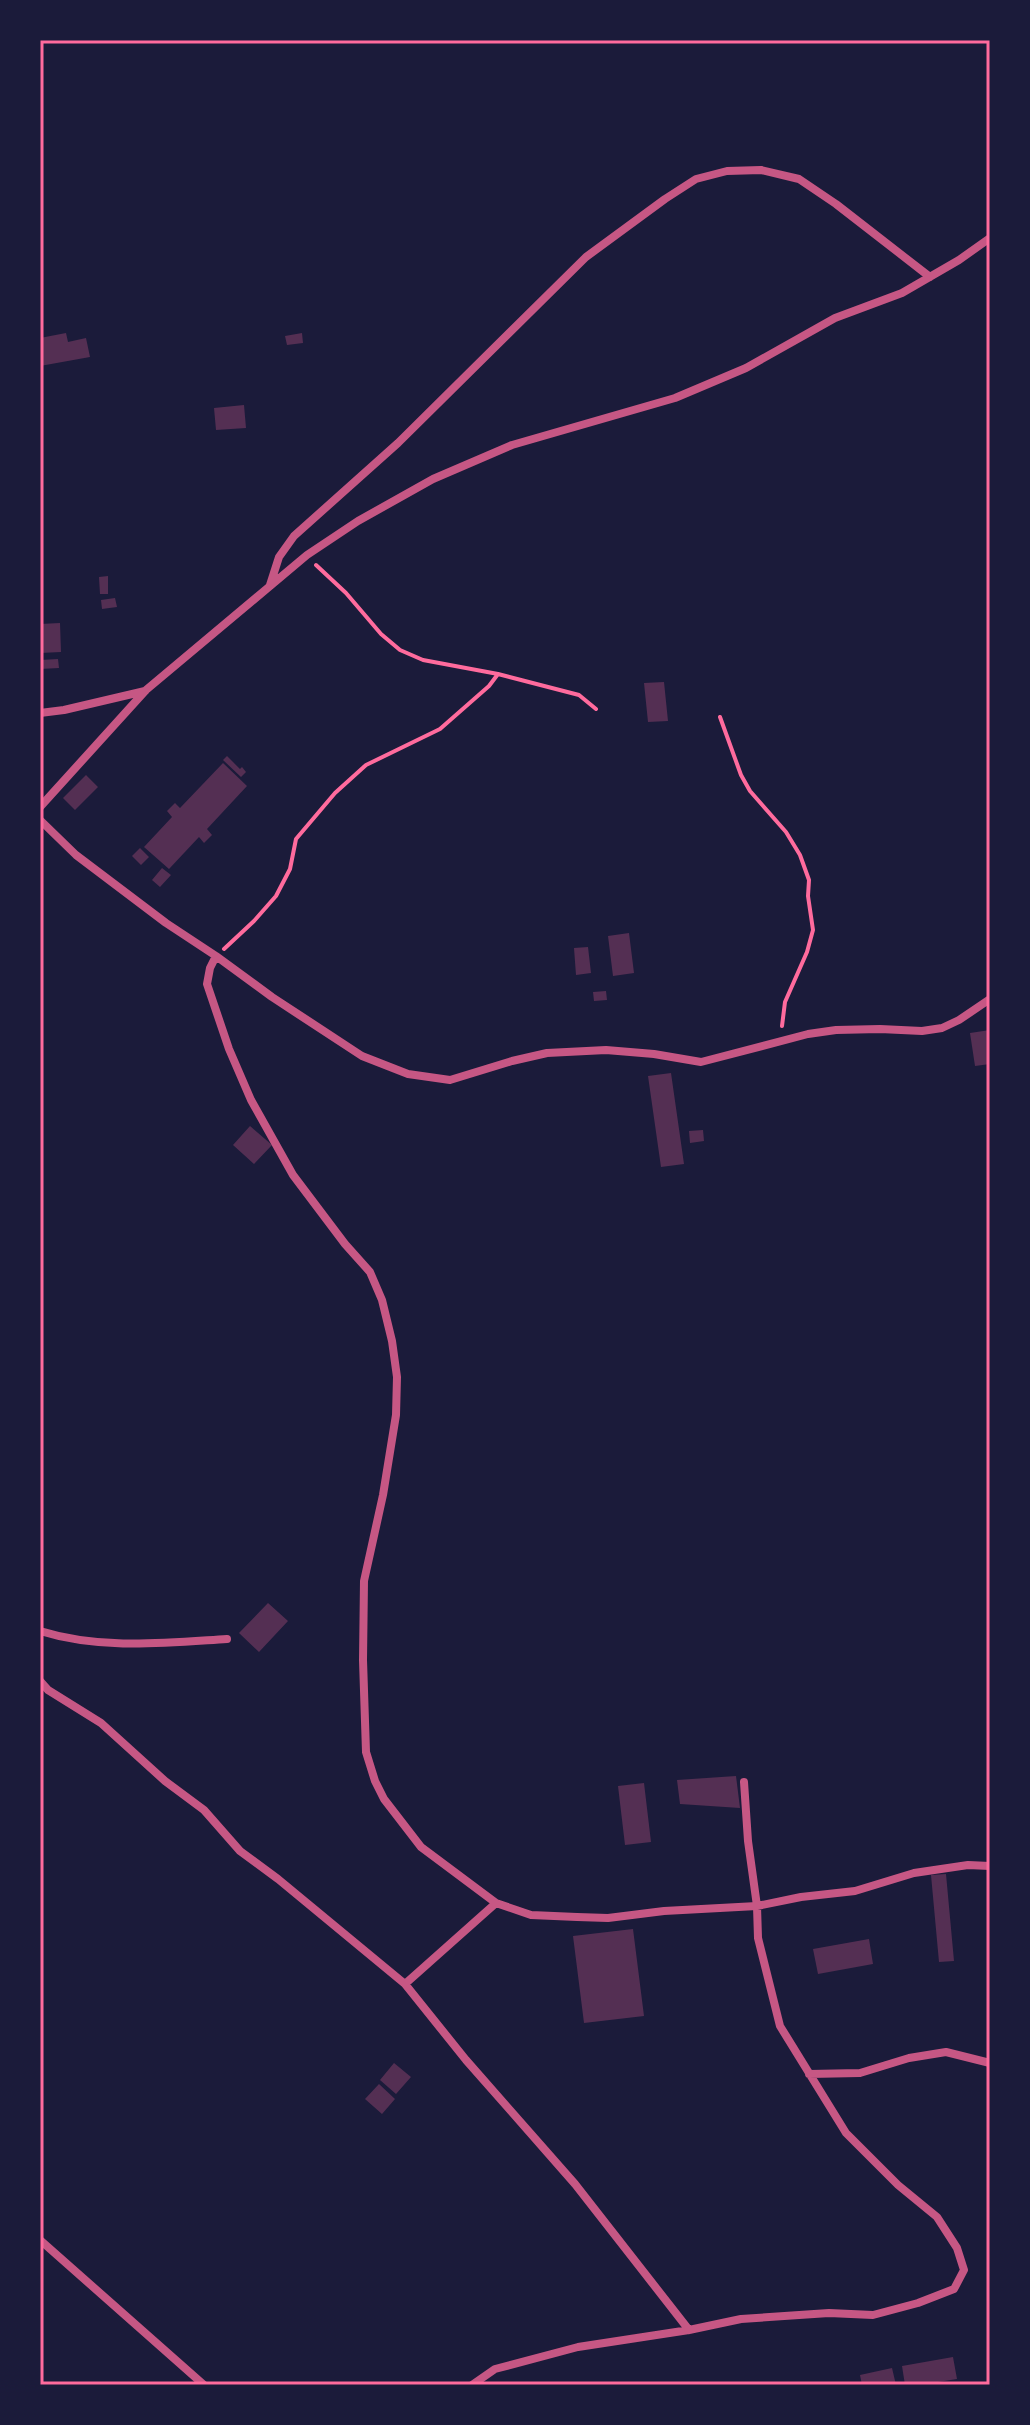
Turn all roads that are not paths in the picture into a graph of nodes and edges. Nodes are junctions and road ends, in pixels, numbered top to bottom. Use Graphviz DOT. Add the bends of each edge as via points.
graph roads {
  1 [pos="990,238"];
  2 [pos="930,277"];
  3 [pos="269,587"];
  4 [pos="146,690"];
  5 [pos="40,713"];
  6 [pos="40,807"];
  7 [pos="40,820"];
  8 [pos="216,956"];
  9 [pos="990,999"];
  10 [pos="40,1631"];
  11 [pos="227,1639"];
  12 [pos="40,1681"];
  13 [pos="744,1782"];
  14 [pos="990,1866"];
  15 [pos="496,1903"];
  16 [pos="757,1906"];
  17 [pos="405,1984"];
  18 [pos="990,2063"];
  19 [pos="809,2074"];
  20 [pos="40,2240"];
  21 [pos="689,2330"];
  22 [pos="204,2385"];
  23 [pos="472,2385"];
  1 -- 2 [label="street"];
  2 -- 3 [label="street" via="675,398 512,445 433,479 358,521"];
  2 -- 3 [label="street" via="799,179 761,170 696,179 586,257 398,443 294,536 279,557"];
  3 -- 4 [label="street"];
  4 -- 5 [label="street"];
  4 -- 6 [label="street"];
  7 -- 8 [label="street" via="76,855"];
  8 -- 9 [label="street" via="362,1056 408,1074 450,1080 547,1053 606,1050 701,1062 836,1030 922,1031 942,1028"];
  8 -- 15 [label="street" via="207,984 251,1100 293,1175 370,1272 392,1341 396,1415 364,1581 366,1752 384,1799 421,1847"];
  10 -- 11 [label="street" via="105,1644"];
  12 -- 17 [label="street" via="101,1723 204,1810 240,1851"];
  13 -- 16 [label="street"];
  14 -- 16 [label="street" via="914,1873 855,1891"];
  15 -- 16 [label="street" via="531,1915 608,1918"];
  15 -- 17 [label="street"];
  16 -- 19 [label="street" via="758,1938 780,2026"];
  17 -- 21 [label="street" via="575,2184"];
  18 -- 19 [label="street" via="946,2052 860,2073"];
  19 -- 21 [label="street" via="846,2133 937,2217 964,2270 954,2289 873,2315 741,2319"];
  20 -- 22 [label="street"];
  21 -- 23 [label="street" via="578,2347 495,2369"];
}
